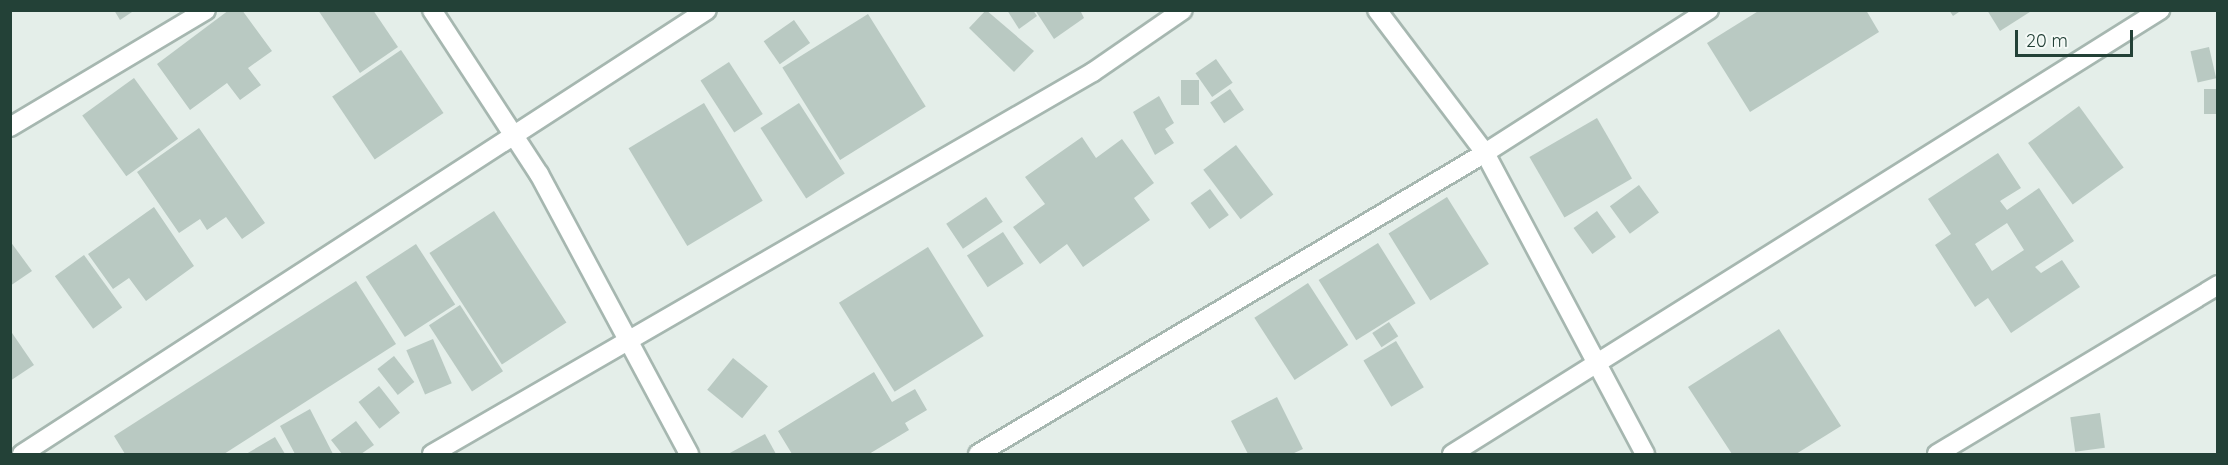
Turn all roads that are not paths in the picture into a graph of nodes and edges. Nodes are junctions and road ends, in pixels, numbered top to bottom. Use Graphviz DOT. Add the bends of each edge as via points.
graph roads {
  1 [pos="206,10"];
  2 [pos="432,10"];
  3 [pos="707,10"];
  4 [pos="1183,10"];
  5 [pos="1377,10"];
  6 [pos="1709,10"];
  7 [pos="2160,10"];
  8 [pos="10,127"];
  9 [pos="512,133"];
  10 [pos="1485,153"];
  11 [pos="2217,285"];
  12 [pos="624,339"];
  13 [pos="1596,368"];
  14 [pos="22,454"];
  15 [pos="432,454"];
  16 [pos="689,454"];
  17 [pos="978,454"];
  18 [pos="1452,454"];
  19 [pos="1645,454"];
  20 [pos="1937,454"];
  1 -- 8 [label="street"];
  2 -- 9 [label="street"];
  3 -- 9 [label="street"];
  4 -- 12 [label="street" via="1093,72"];
  5 -- 10 [label="street"];
  6 -- 10 [label="street"];
  7 -- 13 [label="street"];
  9 -- 12 [label="street"];
  9 -- 14 [label="street"];
  10 -- 13 [label="street"];
  10 -- 17 [label="street"];
  11 -- 20 [label="street"];
  12 -- 15 [label="street"];
  12 -- 16 [label="street"];
  13 -- 18 [label="street"];
  13 -- 19 [label="street"];
}
